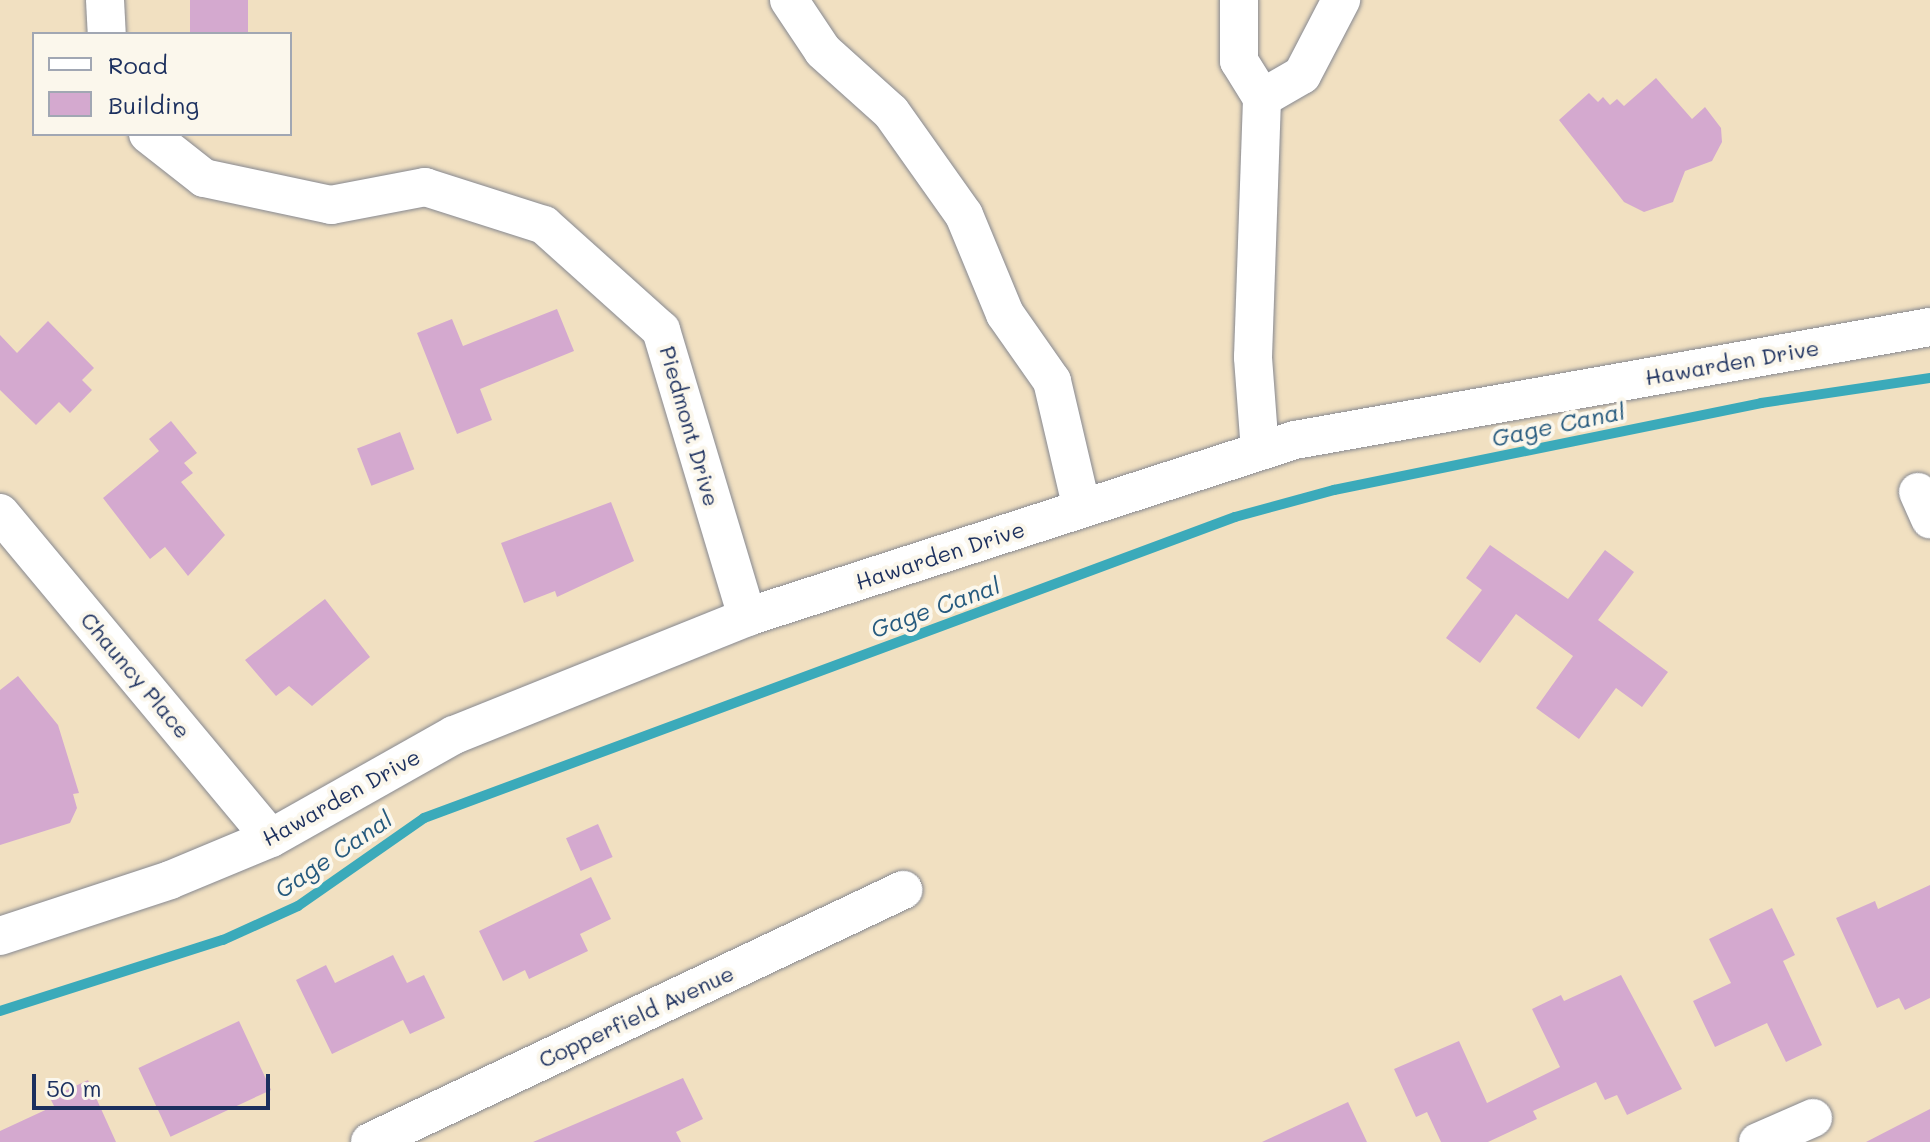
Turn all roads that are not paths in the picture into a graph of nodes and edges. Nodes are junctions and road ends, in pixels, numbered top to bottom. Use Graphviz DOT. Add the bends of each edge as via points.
graph roads {
  1 [pos="105,0"];
  2 [pos="789,0"];
  3 [pos="1239,0"];
  4 [pos="1341,0"];
  5 [pos="107,32"];
  6 [pos="1262,98"];
  7 [pos="151,136"];
  8 [pos="1930,327"];
  9 [pos="1260,451"];
  10 [pos="1082,509"];
  11 [pos="0,513"];
  12 [pos="747,617"];
  13 [pos="271,838"];
  14 [pos="903,890"];
  15 [pos="0,936"];
  16 [pos="1813,1118"];
  17 [pos="370,1142"];
  18 [pos="1758,1142"];
  1 -- 5 [label="street"];
  2 -- 10 [label="street" via="823,51 891,112 964,215 1005,314 1052,381"];
  3 -- 6 [label="street" via="1239,61"];
  4 -- 6 [label="street" via="1302,75"];
  6 -- 9 [label="street" via="1253,357"];
  7 -- 12 [label="street, Piedmont Drive" via="204,178 331,205 425,187 544,225 661,330"];
  8 -- 9 [label="street, Hawarden Drive" via="1295,440"];
  9 -- 10 [label="street, Hawarden Drive"];
  10 -- 12 [label="street, Hawarden Drive"];
  11 -- 13 [label="street, Chauncy Place"];
  12 -- 13 [label="street, Hawarden Drive" via="454,735"];
  13 -- 15 [label="street, Hawarden Drive" via="170,880"];
  14 -- 17 [label="street, Copperfield Avenue"];
  16 -- 18 [label="street"];
}
